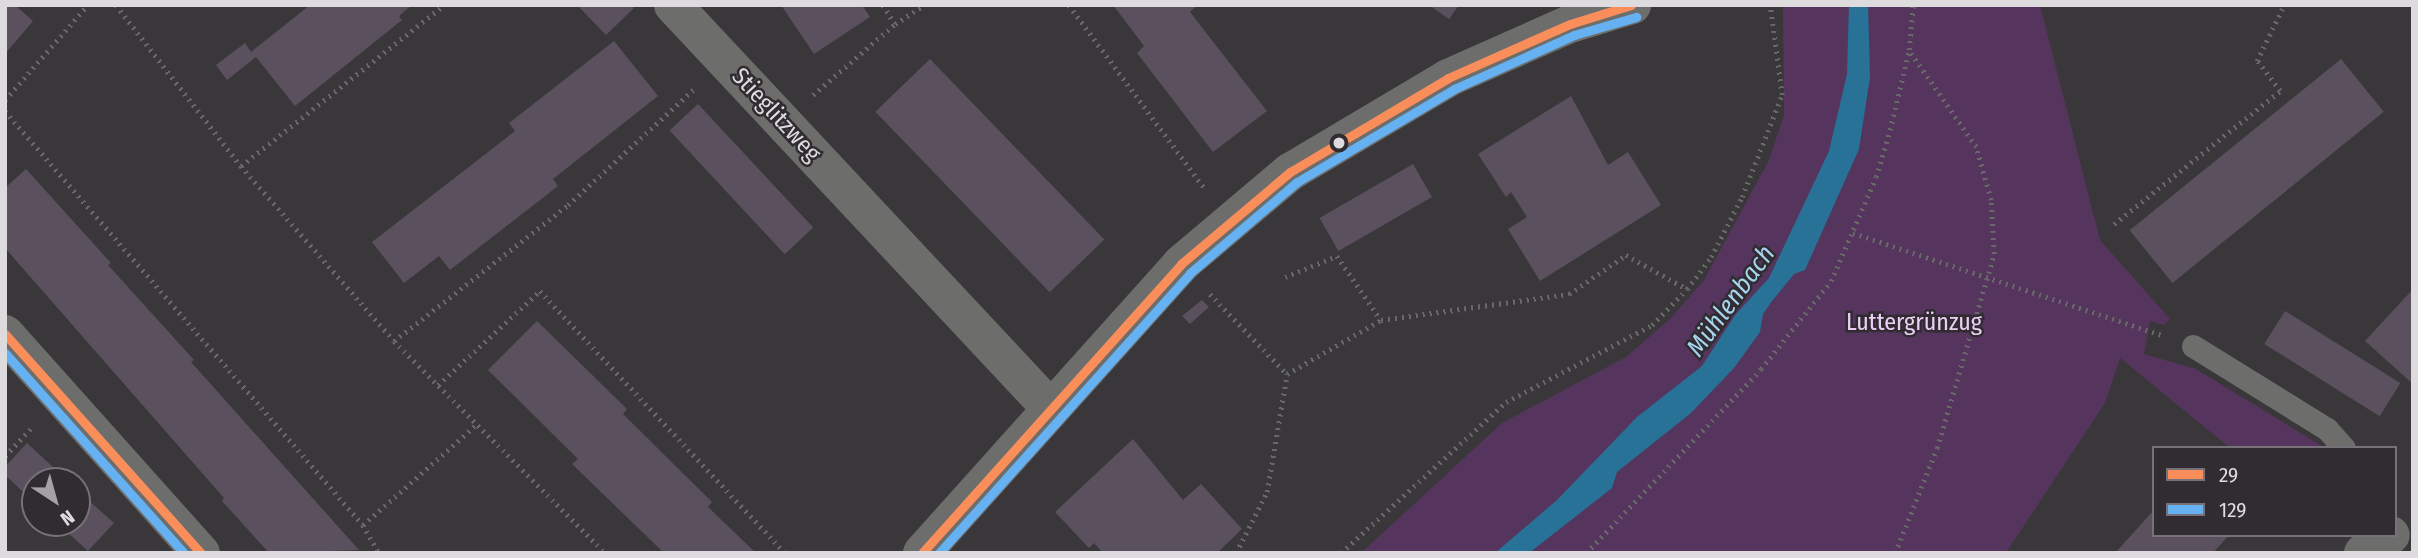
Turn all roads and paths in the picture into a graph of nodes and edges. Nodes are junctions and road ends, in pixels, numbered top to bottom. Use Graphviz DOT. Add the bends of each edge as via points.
graph roads {
  1 [pos="88,5"];
  2 [pos="116,5"];
  3 [pos="444,5"];
  4 [pos="673,5"];
  5 [pos="883,5"];
  6 [pos="924,5"];
  7 [pos="1069,5"];
  8 [pos="1632,5"];
  9 [pos="1770,5"];
  10 [pos="1913,5"];
  11 [pos="2284,5"];
  12 [pos="1567,15"];
  13 [pos="895,24"];
  14 [pos="1909,50"];
  15 [pos="725,60"];
  16 [pos="5,100"];
  17 [pos="5,111"];
  18 [pos="782,121"];
  19 [pos="241,166"];
  20 [pos="1237,213"];
  21 [pos="2114,224"];
  22 [pos="1853,233"];
  23 [pos="1181,264"];
  24 [pos="1285,277"];
  25 [pos="1989,278"];
  26 [pos="1687,289"];
  27 [pos="1381,320"];
  28 [pos="5,334"];
  29 [pos="394,341"];
  30 [pos="2193,346"];
  31 [pos="1287,374"];
  32 [pos="438,385"];
  33 [pos="1051,409"];
  34 [pos="477,424"];
  35 [pos="2342,446"];
  36 [pos="363,525"];
  37 [pos="2388,537"];
  38 [pos="201,553"];
  39 [pos="379,553"];
  40 [pos="605,553"];
  41 [pos="785,553"];
  42 [pos="922,553"];
  43 [pos="1236,553"];
  44 [pos="1341,553"];
  45 [pos="1586,553"];
  46 [pos="1895,553"];
  47 [pos="2363,553"];
  1 -- 16 [label="path"];
  2 -- 19 [label="path"];
  3 -- 19 [label="path"];
  4 -- 15 [label="street, Stieglitzweg"];
  5 -- 13 [label="path"];
  6 -- 13 [label="path"];
  7 -- 20 [label="path" via="1210,195"];
  8 -- 12 [label="street"];
  9 -- 26 [label="path" via="1782,95 1742,197 1711,257"];
  10 -- 14 [label="path"];
  11 -- 21 [label="path" via="2257,61 2280,91"];
  12 -- 20 [label="street" via="1408,100 1290,172"];
  13 -- 18 [label="path"];
  14 -- 22 [label="path" via="1890,130"];
  14 -- 25 [label="path" via="1955,113 1983,165 1991,200"];
  15 -- 18 [label="street, Stieglitzweg"];
  15 -- 29 [label="path" via="568,205"];
  17 -- 36 [label="path"];
  18 -- 33 [label="street, Stieglitzweg"];
  19 -- 29 [label="path"];
  20 -- 23 [label="street"];
  22 -- 25 [label="path"];
  22 -- 45 [label="path" via="1831,281 1761,369"];
  23 -- 31 [label="path"];
  23 -- 33 [label="street"];
  24 -- 27 [label="path" via="1337,256"];
  25 -- 30 [label="path"];
  25 -- 46 [label="path" via="1937,448"];
  26 -- 27 [label="path" via="1626,255 1569,294"];
  26 -- 44 [label="path" via="1653,325 1506,402"];
  27 -- 31 [label="path"];
  28 -- 38 [label="street"];
  29 -- 32 [label="path"];
  30 -- 35 [label="lane" via="2327,429"];
  31 -- 43 [label="path" via="1267,492"];
  32 -- 34 [label="path"];
  32 -- 41 [label="path" via="540,291"];
  33 -- 42 [label="street"];
  34 -- 36 [label="path"];
  34 -- 40 [label="path"];
  36 -- 39 [label="path"];
  37 -- 47 [label="street"];
}
